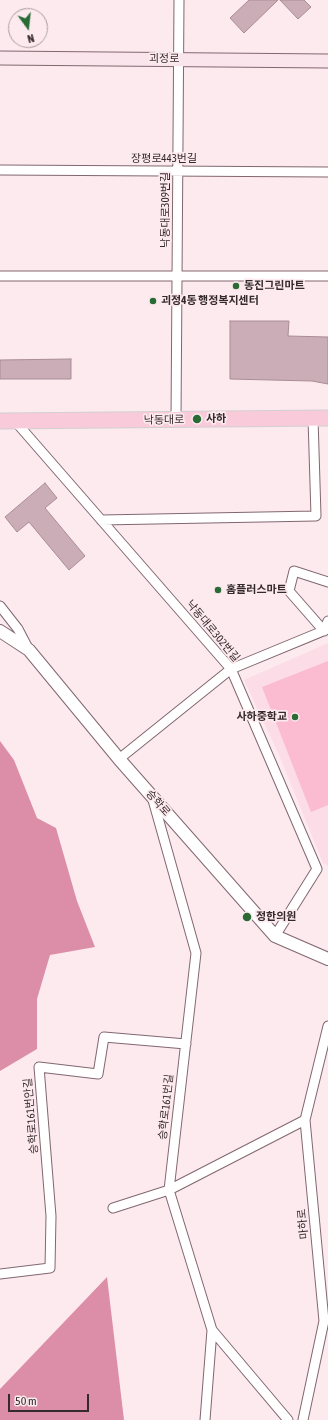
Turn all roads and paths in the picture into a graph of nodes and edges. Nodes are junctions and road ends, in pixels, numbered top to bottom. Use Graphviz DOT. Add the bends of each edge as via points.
graph roads {
  1 [pos="179,0"];
  2 [pos="0,58"];
  3 [pos="178,59"];
  4 [pos="328,61"];
  5 [pos="0,170"];
  6 [pos="178,171"];
  7 [pos="328,172"];
  8 [pos="177,275"];
  9 [pos="0,276"];
  10 [pos="328,276"];
  11 [pos="313,418"];
  12 [pos="328,418"];
  13 [pos="176,420"];
  14 [pos="0,421"];
  15 [pos="15,421"];
  16 [pos="101,520"];
  17 [pos="328,582"];
  18 [pos="0,606"];
  19 [pos="328,621"];
  20 [pos="326,630"];
  21 [pos="0,631"];
  22 [pos="29,650"];
  23 [pos="231,669"];
  24 [pos="119,759"];
  25 [pos="153,797"];
  26 [pos="275,936"];
  27 [pos="328,959"];
  28 [pos="328,1026"];
  29 [pos="186,1044"];
  30 [pos="324,1061"];
  31 [pos="305,1120"];
  32 [pos="169,1190"];
  33 [pos="113,1208"];
  34 [pos="0,1274"];
  35 [pos="326,1321"];
  36 [pos="212,1330"];
  37 [pos="205,1420"];
  38 [pos="288,1420"];
  39 [pos="303,1420"];
  1 -- 3 [label="street, 낙동대로309번길"];
  2 -- 3 [label="main road, 괴정로"];
  3 -- 4 [label="main road, 괴정로"];
  3 -- 6 [label="street, 낙동대로309번길"];
  5 -- 6 [label="street, 장평로443번길"];
  6 -- 7 [label="street, 장평로443번길"];
  6 -- 8 [label="street, 낙동대로309번길"];
  8 -- 9 [label="street"];
  8 -- 10 [label="street"];
  8 -- 13 [label="street, 낙동대로309번길"];
  11 -- 12 [label="main road, 낙동대로"];
  11 -- 13 [label="main road, 낙동대로"];
  11 -- 16 [label="street" via="316,516"];
  13 -- 15 [label="main road, 낙동대로"];
  14 -- 15 [label="main road, 낙동대로"];
  15 -- 16 [label="street, 낙동대로302번길"];
  16 -- 23 [label="street, 낙동대로302번길"];
  17 -- 20 [label="street" via="294,571 289,591"];
  18 -- 22 [label="street"];
  19 -- 20 [label="street"];
  20 -- 23 [label="street"];
  21 -- 22 [label="street, 승학로"];
  22 -- 24 [label="street, 승학로"];
  23 -- 24 [label="street"];
  23 -- 26 [label="street, 낙동대로302번길" via="317,869"];
  24 -- 25 [label="street, 승학로"];
  25 -- 26 [label="street, 승학로"];
  25 -- 29 [label="street, 승학로161번길" via="196,953"];
  26 -- 27 [label="street, 승학로"];
  28 -- 30 [label="street, 마하로"];
  29 -- 32 [label="street, 승학로161번길"];
  29 -- 34 [label="street, 승학로161번안길" via="104,1037 98,1074 39,1067 51,1216 50,1268"];
  30 -- 31 [label="street, 마하로"];
  31 -- 32 [label="street"];
  31 -- 35 [label="street, 마하로"];
  32 -- 33 [label="street"];
  32 -- 36 [label="street, 승학로161번길"];
  35 -- 39 [label="street, 마하로"];
  36 -- 37 [label="street, 승학로161번길"];
  36 -- 38 [label="street"];
}
